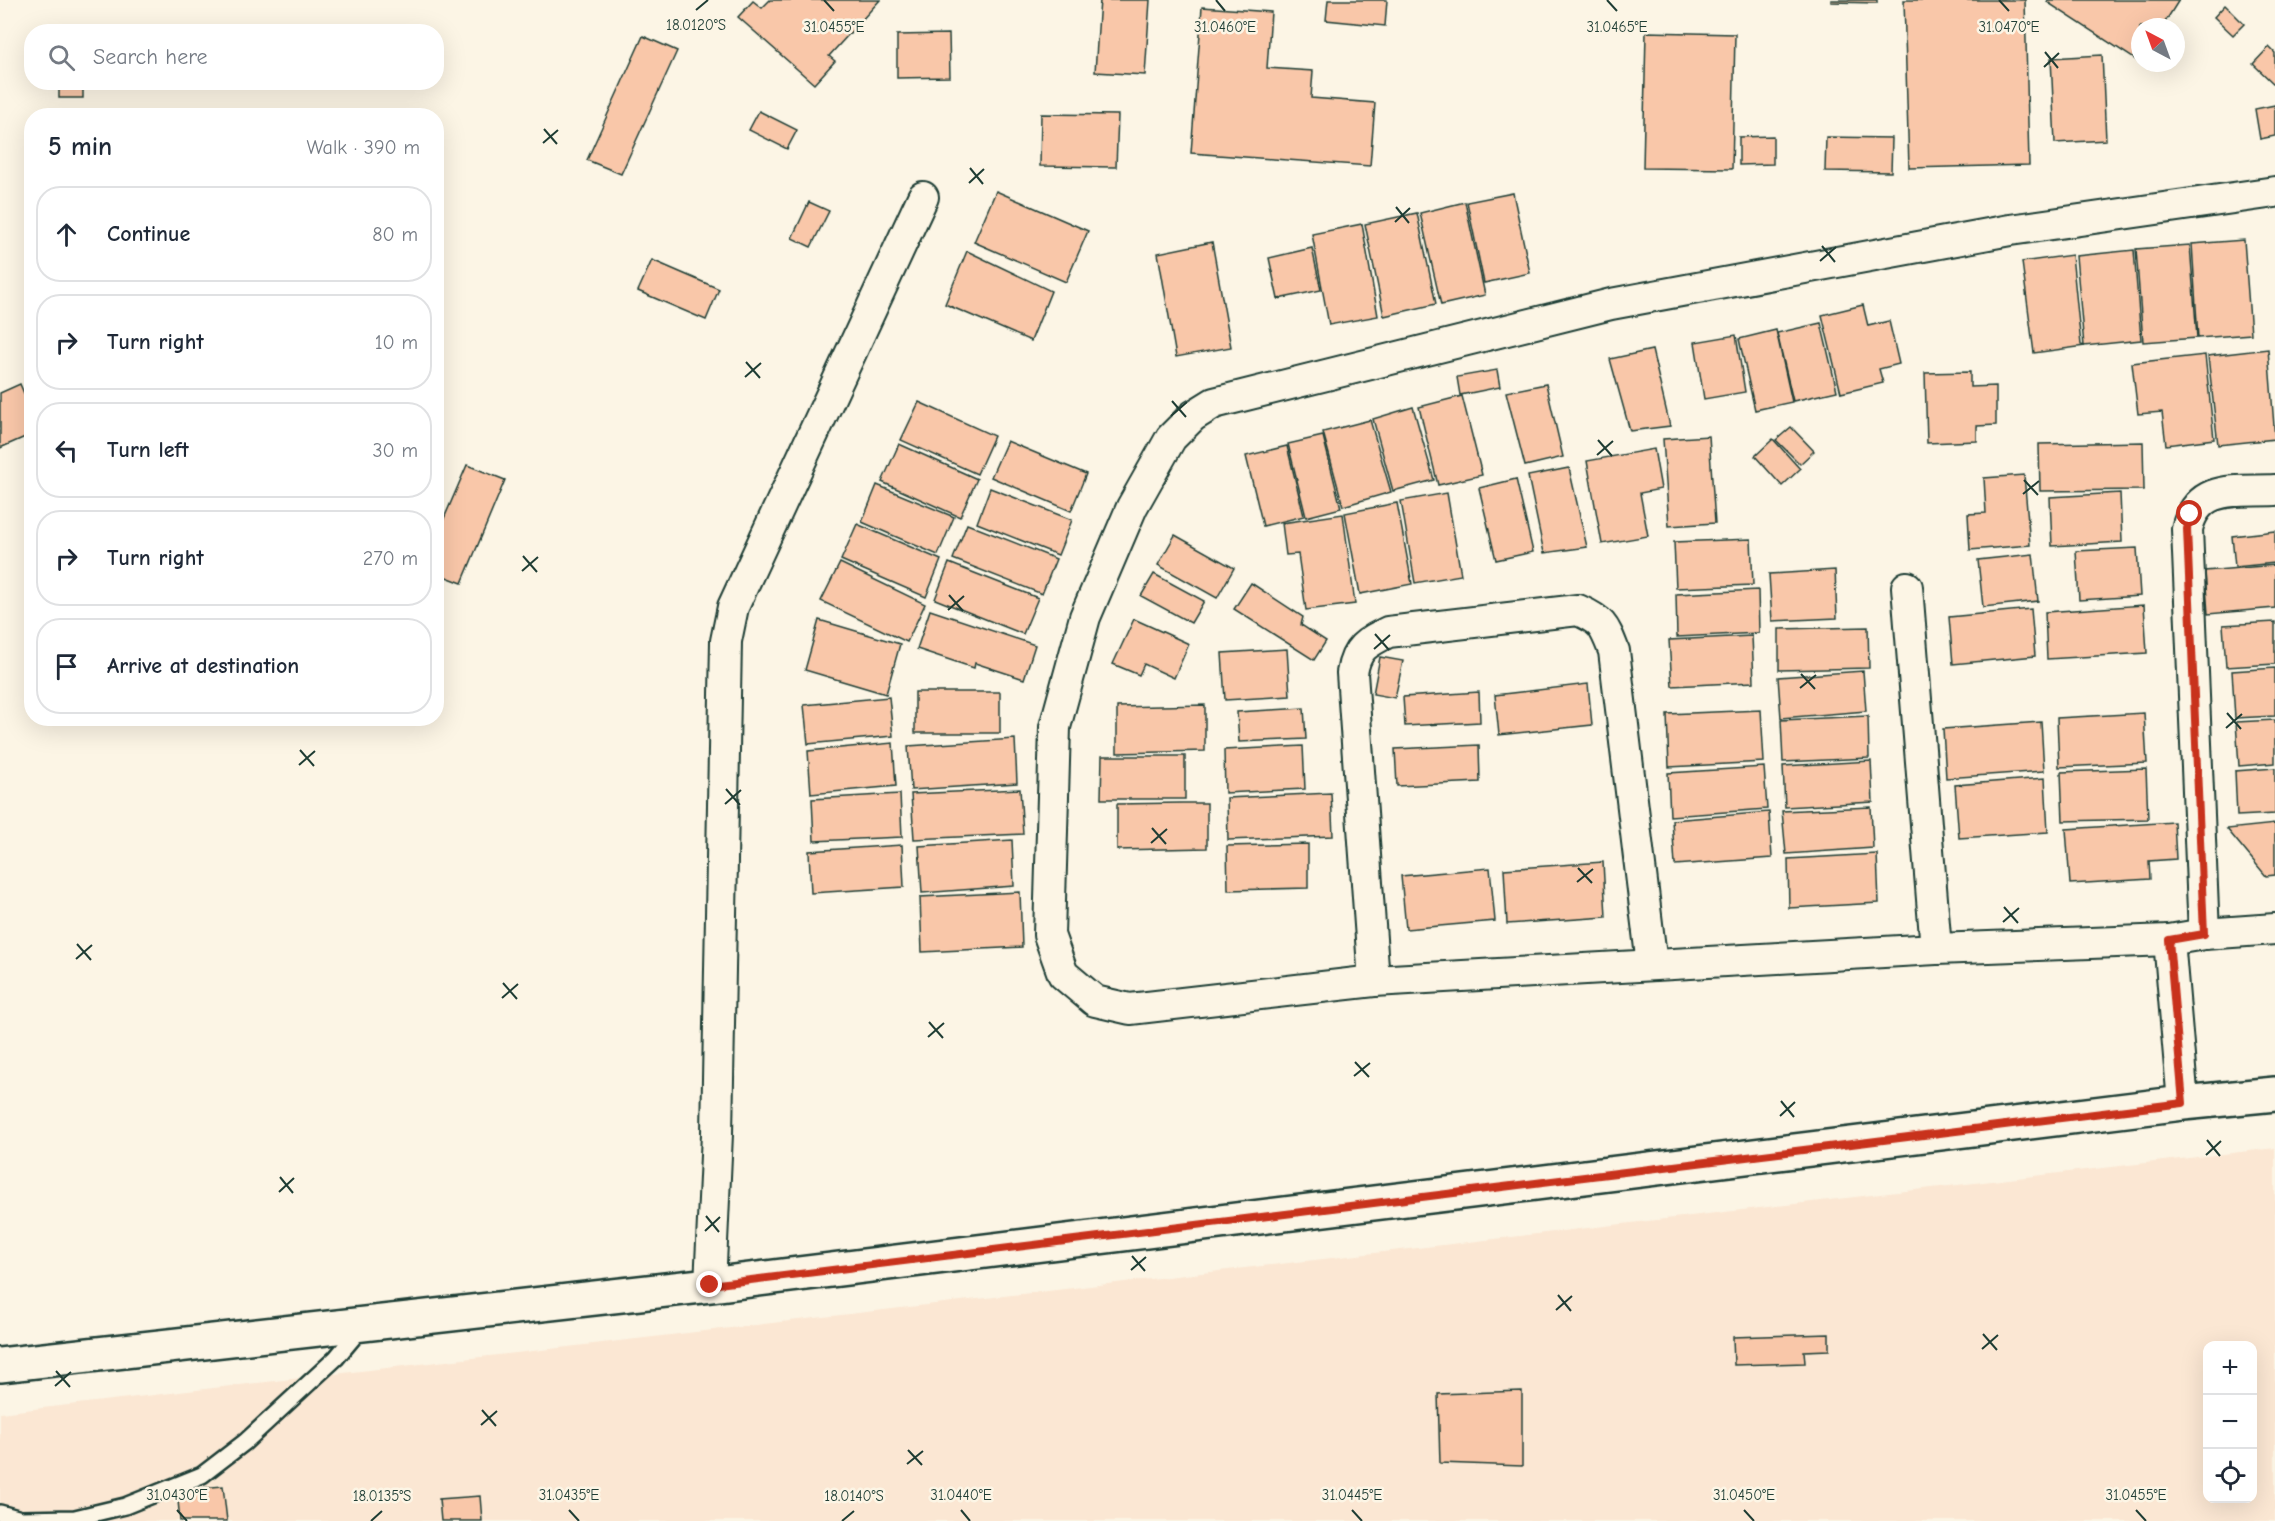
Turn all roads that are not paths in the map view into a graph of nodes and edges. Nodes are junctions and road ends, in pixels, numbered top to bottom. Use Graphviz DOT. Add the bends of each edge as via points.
graph roads {
  1 [pos="2275,192"];
  2 [pos="923,197"];
  3 [pos="2275,490"];
  4 [pos="1908,587"];
  5 [pos="2275,929"];
  6 [pos="2204,934"];
  7 [pos="2169,940"];
  8 [pos="1936,950"];
  9 [pos="1652,965"];
  10 [pos="1374,981"];
  11 [pos="2275,1094"];
  12 [pos="2183,1103"];
  13 [pos="710,1285"];
  14 [pos="364,1324"];
  15 [pos="0,1365"];
  16 [pos="0,1513"];
  1 -- 10 [label="street" via="2010,230 1611,304 1214,403 1193,416 1171,438 1132,507 1086,617 1054,727 1049,935 1063,974 1095,1001 1130,1009"];
  2 -- 13 [label="street" via="733,607 726,641 717,1134"];
  3 -- 6 [label="street" via="2214,494 2199,502 2190,514 2187,529"];
  4 -- 8 [label="street"];
  5 -- 6 [label="street"];
  6 -- 7 [label="street"];
  7 -- 8 [label="street"];
  7 -- 12 [label="street"];
  8 -- 9 [label="street"];
  9 -- 10 [label="street"];
  9 -- 10 [label="street" via="1614,651 1597,618 1578,610 1388,632 1366,643 1354,658"];
  11 -- 12 [label="main road"];
  12 -- 13 [label="main road"];
  13 -- 14 [label="main road"];
  14 -- 15 [label="main road"];
  14 -- 16 [label="lane" via="336,1358 202,1476 125,1506 75,1518 21,1519"];
}
